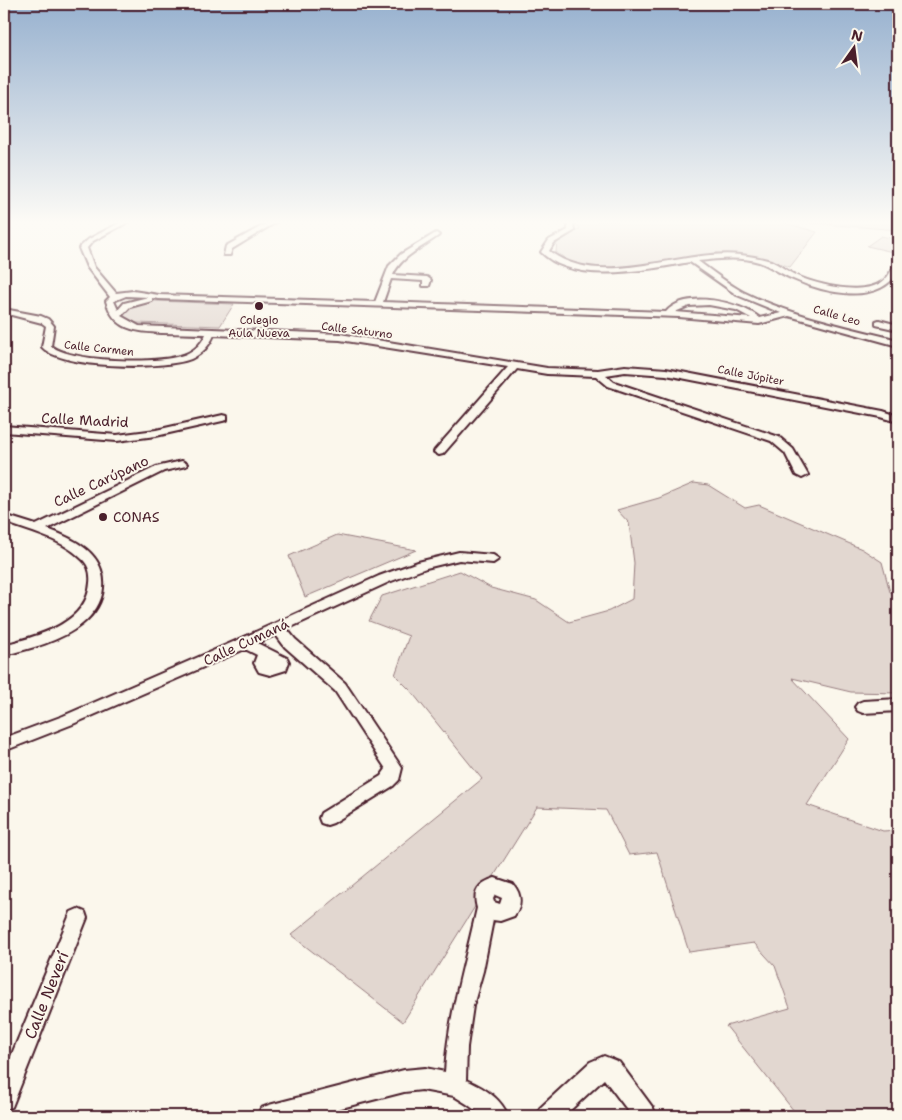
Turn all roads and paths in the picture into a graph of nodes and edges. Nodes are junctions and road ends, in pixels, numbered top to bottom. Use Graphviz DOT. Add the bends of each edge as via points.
graph roads {
  1 [pos="95,273"];
  2 [pos="390,273"];
  3 [pos="711,273"];
  4 [pos="787,273"];
  5 [pos="893,273"];
  6 [pos="389,277"];
  7 [pos="426,284"];
  8 [pos="114,296"];
  9 [pos="159,297"];
  10 [pos="378,305"];
  11 [pos="4,311"];
  12 [pos="790,313"];
  13 [pos="668,315"];
  14 [pos="117,316"];
  15 [pos="759,321"];
  16 [pos="880,324"];
  17 [pos="898,328"];
  18 [pos="211,332"];
  19 [pos="898,343"];
  20 [pos="514,366"];
  21 [pos="598,373"];
  22 [pos="222,418"];
  23 [pos="898,419"];
  24 [pos="4,430"];
  25 [pos="439,452"];
  26 [pos="182,464"];
  27 [pos="802,475"];
  28 [pos="4,518"];
  29 [pos="35,530"];
  30 [pos="492,558"];
  31 [pos="277,627"];
  32 [pos="245,643"];
  33 [pos="4,650"];
  34 [pos="268,654"];
  35 [pos="898,705"];
  36 [pos="863,708"];
  37 [pos="4,745"];
  38 [pos="327,818"];
  39 [pos="486,908"];
  40 [pos="78,918"];
  41 [pos="455,1085"];
  42 [pos="4,1099"];
  43 [pos="269,1116"];
  44 [pos="497,1116"];
  45 [pos="548,1116"];
  46 [pos="645,1116"];
  1 -- 8 [label="street"];
  2 -- 6 [label="street"];
  3 -- 12 [label="street, Calle Leo" via="738,292"];
  4 -- 5 [label="street" via="810,283 860,290 882,286"];
  6 -- 7 [label="street" via="424,279"];
  6 -- 10 [label="street"];
  8 -- 9 [label="street"];
  8 -- 14 [label="street" via="110,302"];
  9 -- 10 [label="street"];
  9 -- 14 [label="street" via="128,305"];
  10 -- 13 [label="street"];
  11 -- 18 [label="street, Calle Carmen" via="45,321 50,326 48,351 64,357 140,363 173,361 198,350"];
  12 -- 15 [label="street"];
  12 -- 19 [label="street, Calle Leo"];
  13 -- 15 [label="street"];
  13 -- 15 [label="street" via="672,309 684,304 714,303 742,310"];
  14 -- 18 [label="street, Calle Saturno" via="122,323 138,329"];
  16 -- 17 [label="street"];
  18 -- 20 [label="street, Calle Saturno" via="340,337"];
  20 -- 21 [label="street, Calle Saturno"];
  20 -- 25 [label="street"];
  21 -- 23 [label="street, Calle Júpiter" via="624,369 680,374"];
  21 -- 27 [label="street" via="611,384 775,439 789,451"];
  22 -- 24 [label="street, Calle Madrid" via="117,438"];
  26 -- 29 [label="street, Calle Carúpano" via="160,469"];
  28 -- 29 [label="street"];
  29 -- 33 [label="street" via="70,543 91,560 96,567 96,593 76,622 47,637"];
  30 -- 31 [label="street, Calle Cumaná" via="459,556 422,565"];
  31 -- 32 [label="street, Calle Cumaná"];
  31 -- 38 [label="street" via="290,644 340,687 394,768 387,781"];
  32 -- 34 [label="street"];
  32 -- 37 [label="street, Calle Cumaná"];
  35 -- 36 [label="street"];
  39 -- 41 [label="street" via="474,971 463,1006"];
  40 -- 42 [label="street, Calle Neverí"];
  41 -- 43 [label="street" via="427,1078 404,1081"];
  41 -- 44 [label="street" via="471,1093"];
  45 -- 46 [label="street" via="604,1067 611,1070"];
}
